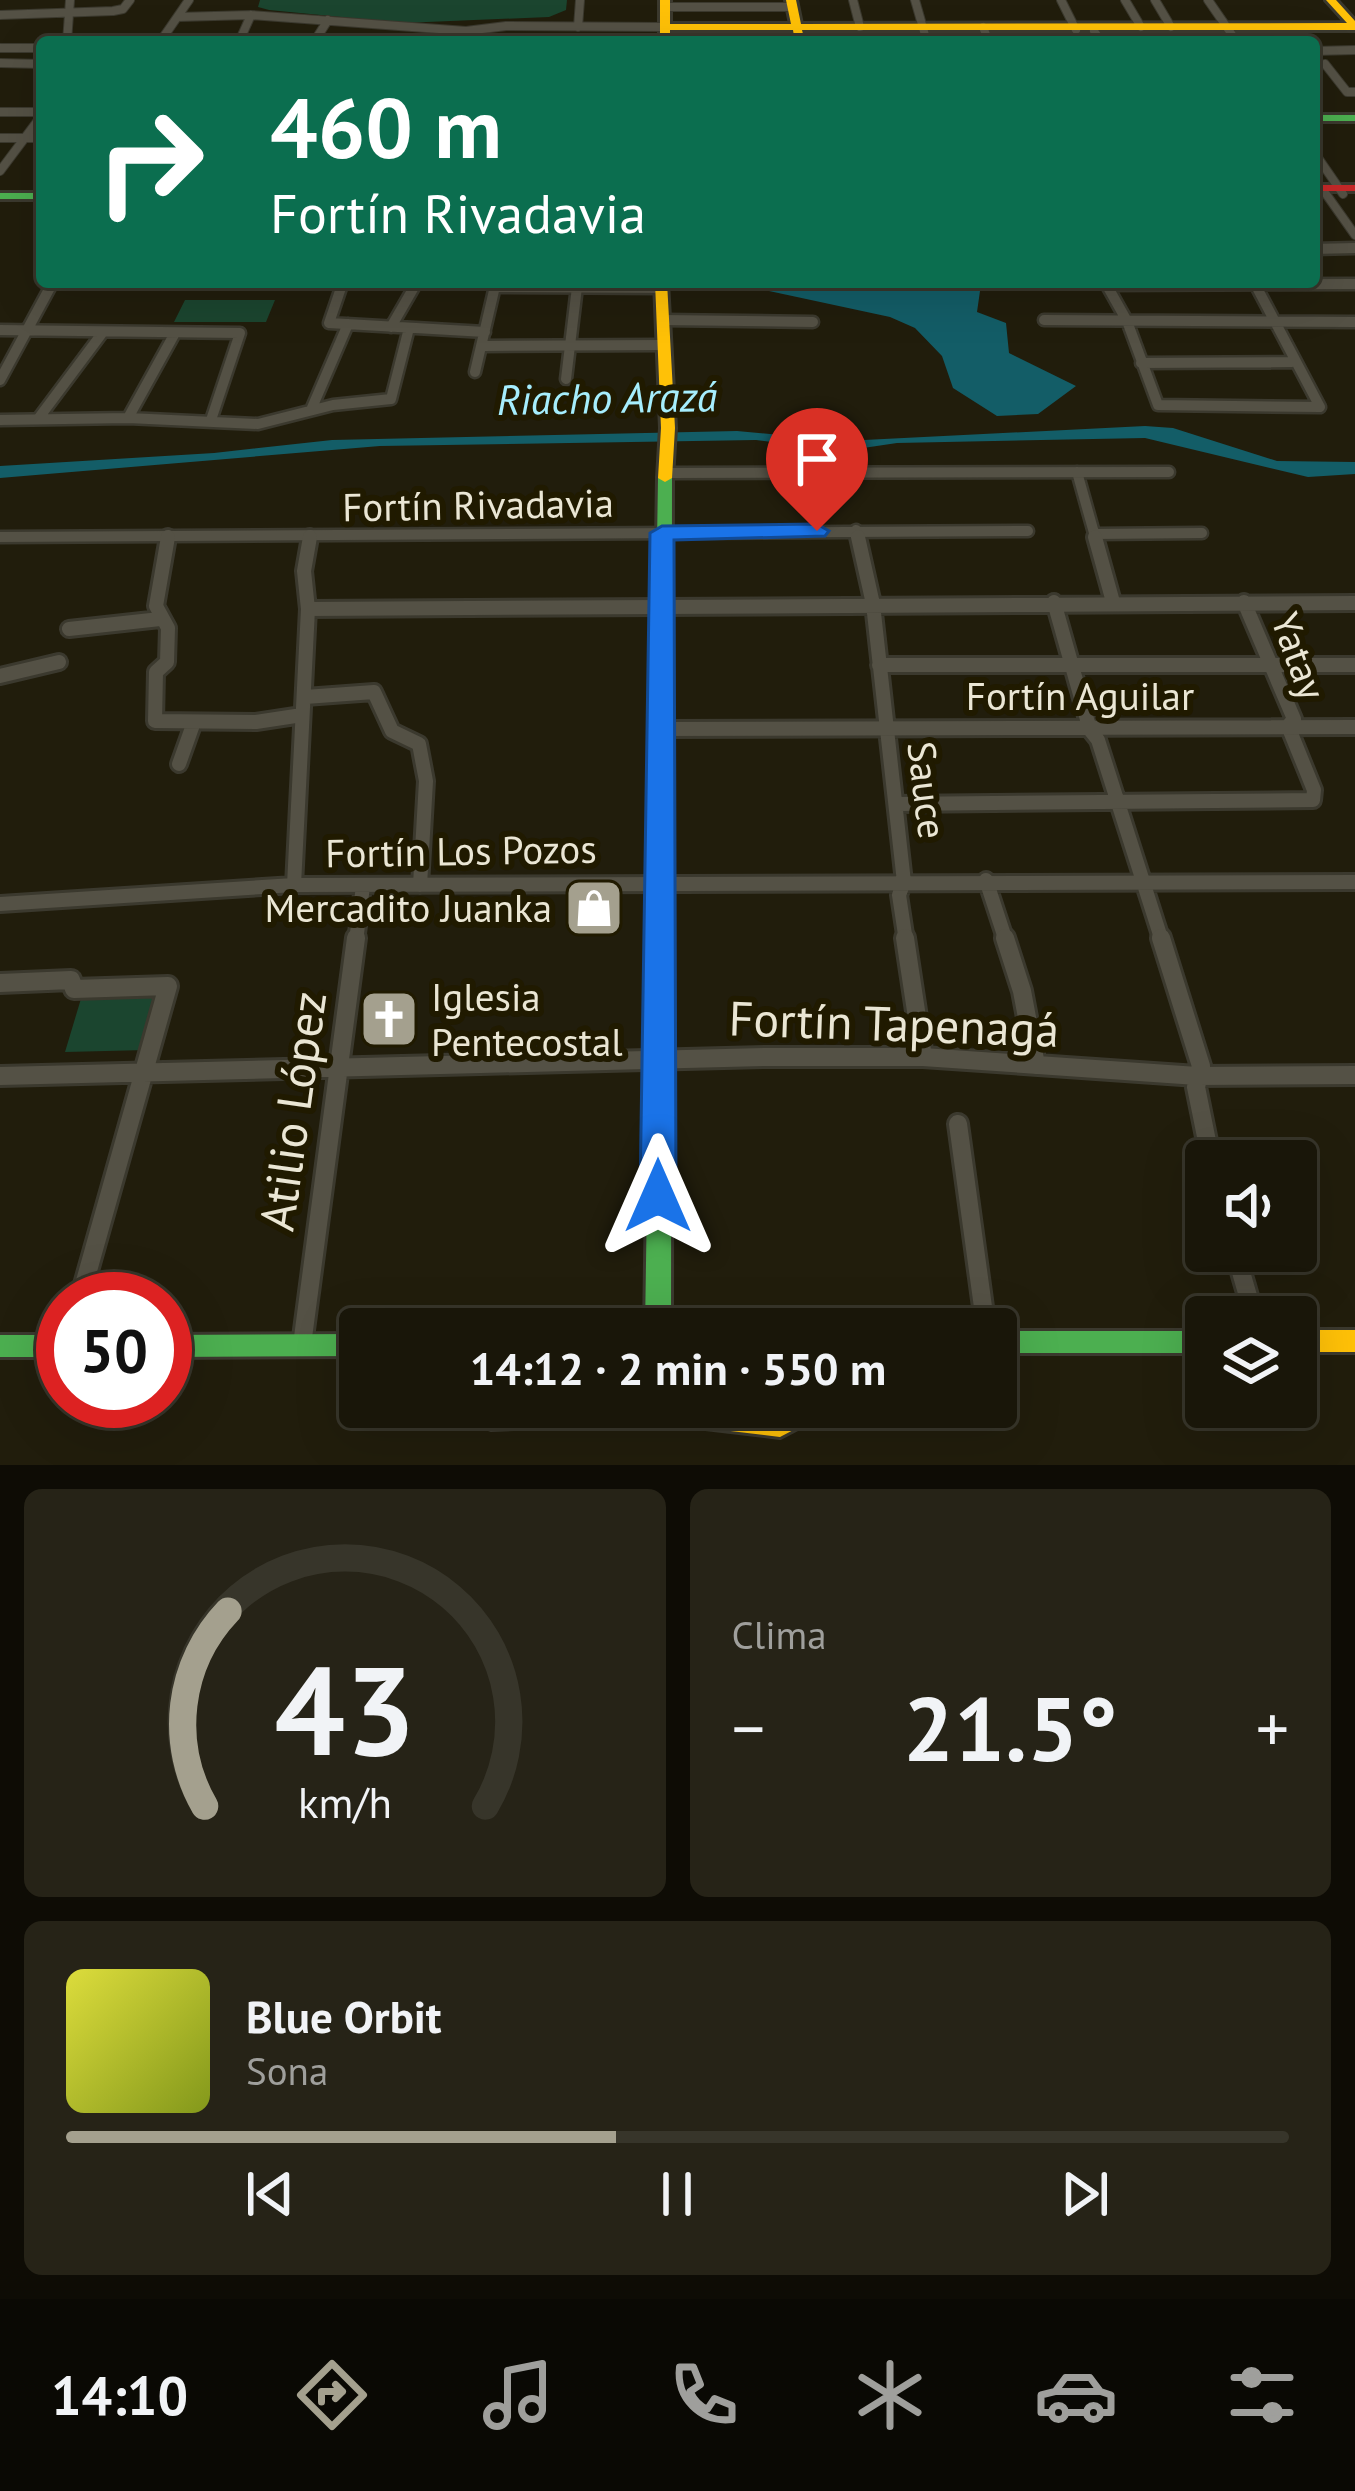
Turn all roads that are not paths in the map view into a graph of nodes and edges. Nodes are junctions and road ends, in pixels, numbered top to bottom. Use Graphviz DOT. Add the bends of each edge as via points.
graph roads {
  1 [pos="70,0"];
  2 [pos="130,0"];
  3 [pos="189,0"];
  4 [pos="580,0"];
  5 [pos="853,0"];
  6 [pos="915,0"];
  7 [pos="1061,0"];
  8 [pos="1125,0"];
  9 [pos="1155,0"];
  10 [pos="1208,0"];
  11 [pos="1331,0"];
  12 [pos="728,3"];
  13 [pos="792,3"];
  14 [pos="69,13"];
  15 [pos="0,15"];
  16 [pos="251,15"];
  17 [pos="178,17"];
  18 [pos="328,20"];
  19 [pos="665,21"];
  20 [pos="539,26"];
  21 [pos="578,26"];
  22 [pos="598,27"];
  23 [pos="860,27"];
  24 [pos="1141,27"];
  25 [pos="1355,28"];
  26 [pos="798,33"];
  27 [pos="925,33"];
  28 [pos="986,33"];
  29 [pos="1087,33"];
  30 [pos="1174,33"];
  31 [pos="1231,33"];
  32 [pos="67,36"];
  33 [pos="164,36"];
  34 [pos="242,36"];
  35 [pos="318,36"];
  36 [pos="458,36"];
  37 [pos="473,36"];
  38 [pos="538,36"];
  39 [pos="597,36"];
  40 [pos="0,48"];
  41 [pos="36,48"];
  42 [pos="1355,50"];
  43 [pos="1320,51"];
  44 [pos="0,63"];
  45 [pos="13,64"];
  46 [pos="36,64"];
  47 [pos="1325,64"];
  48 [pos="0,79"];
  49 [pos="1355,92"];
  50 [pos="0,112"];
  51 [pos="36,114"];
  52 [pos="1320,118"];
  53 [pos="1355,118"];
  54 [pos="36,122"];
  55 [pos="0,138"];
  56 [pos="25,138"];
  57 [pos="36,138"];
  58 [pos="1320,163"];
  59 [pos="2,167"];
  60 [pos="1335,191"];
  61 [pos="0,194"];
  62 [pos="36,195"];
  63 [pos="1355,235"];
  64 [pos="1355,248"];
  65 [pos="1320,249"];
  66 [pos="1320,284"];
  67 [pos="1355,284"];
  68 [pos="50,288"];
  69 [pos="341,288"];
  70 [pos="414,288"];
  71 [pos="495,288"];
  72 [pos="578,288"];
  73 [pos="662,288"];
  74 [pos="1109,288"];
  75 [pos="1257,288"];
  76 [pos="663,320"];
  77 [pos="1044,320"];
  78 [pos="1127,321"];
  79 [pos="1271,321"];
  80 [pos="812,322"];
  81 [pos="1355,322"];
  82 [pos="348,325"];
  83 [pos="391,327"];
  84 [pos="410,328"];
  85 [pos="0,330"];
  86 [pos="26,331"];
  87 [pos="103,332"];
  88 [pos="175,333"];
  89 [pos="484,339"];
  90 [pos="571,345"];
  91 [pos="664,345"];
  92 [pos="1292,362"];
  93 [pos="1141,363"];
  94 [pos="475,372"];
  95 [pos="566,379"];
  96 [pos="0,380"];
  97 [pos="311,410"];
  98 [pos="128,418"];
  99 [pos="38,419"];
  100 [pos="211,420"];
  101 [pos="0,421"];
  102 [pos="1077,472"];
  103 [pos="1169,472"];
  104 [pos="667,473"];
  105 [pos="856,530"];
  106 [pos="1028,531"];
  107 [pos="662,533"];
  108 [pos="1202,533"];
  109 [pos="1094,534"];
  110 [pos="167,536"];
  111 [pos="0,537"];
  112 [pos="310,537"];
  113 [pos="1054,602"];
  114 [pos="1113,602"];
  115 [pos="1244,602"];
  116 [pos="1355,603"];
  117 [pos="873,604"];
  118 [pos="661,606"];
  119 [pos="308,609"];
  120 [pos="160,619"];
  121 [pos="69,629"];
  122 [pos="59,662"];
  123 [pos="1072,664"];
  124 [pos="879,665"];
  125 [pos="1270,665"];
  126 [pos="1355,665"];
  127 [pos="0,676"];
  128 [pos="304,697"];
  129 [pos="302,716"];
  130 [pos="194,722"];
  131 [pos="1288,726"];
  132 [pos="1355,727"];
  133 [pos="661,729"];
  134 [pos="886,730"];
  135 [pos="1090,730"];
  136 [pos="179,764"];
  137 [pos="897,804"];
  138 [pos="1116,805"];
  139 [pos="986,880"];
  140 [pos="661,882"];
  141 [pos="904,882"];
  142 [pos="1355,882"];
  143 [pos="1143,883"];
  144 [pos="294,885"];
  145 [pos="420,885"];
  146 [pos="363,886"];
  147 [pos="0,904"];
  148 [pos="0,983"];
  149 [pos="923,1058"];
  150 [pos="659,1062"];
  151 [pos="1036,1065"];
  152 [pos="337,1066"];
  153 [pos="145,1071"];
  154 [pos="0,1076"];
  155 [pos="1197,1076"];
  156 [pos="1355,1076"];
  157 [pos="958,1124"];
  158 [pos="1208,1140"];
  159 [pos="88,1272"];
  160 [pos="658,1308"];
  161 [pos="983,1308"];
  162 [pos="1317,1341"];
  163 [pos="1355,1341"];
  164 [pos="1017,1342"];
  165 [pos="1185,1342"];
  166 [pos="302,1345"];
  167 [pos="339,1345"];
  168 [pos="0,1346"];
  169 [pos="36,1346"];
  170 [pos="192,1346"];
  1 -- 14 [label="street"];
  2 -- 14 [label="street" via="123,9"];
  3 -- 17 [label="street"];
  4 -- 21 [label="street"];
  5 -- 23 [label="street"];
  6 -- 27 [label="street"];
  7 -- 29 [label="street"];
  8 -- 24 [label="street"];
  9 -- 30 [label="street"];
  10 -- 31 [label="street"];
  11 -- 25 [label="main road"];
  12 -- 13 [label="street"];
  12 -- 19 [label="street"];
  13 -- 26 [label="main road"];
  14 -- 15 [label="street"];
  14 -- 32 [label="street"];
  16 -- 17 [label="street"];
  16 -- 18 [label="street"];
  16 -- 34 [label="street"];
  17 -- 33 [label="street"];
  18 -- 35 [label="street"];
  18 -- 36 [label="street"];
  19 -- 22 [label="street"];
  19 -- 26 [label="main road"];
  20 -- 21 [label="street"];
  20 -- 37 [label="street"];
  20 -- 38 [label="street"];
  21 -- 22 [label="street"];
  22 -- 39 [label="street"];
  23 -- 26 [label="main road"];
  23 -- 27 [label="main road"];
  24 -- 29 [label="main road"];
  24 -- 30 [label="main road"];
  25 -- 31 [label="main road"];
  26 -- 27 [label="main road"];
  27 -- 28 [label="main road"];
  28 -- 29 [label="main road"];
  29 -- 30 [label="main road"];
  30 -- 31 [label="main road"];
  40 -- 41 [label="street"];
  42 -- 43 [label="street"];
  44 -- 45 [label="street"];
  45 -- 46 [label="street"];
  45 -- 48 [label="street"];
  47 -- 49 [label="street"];
  50 -- 51 [label="street"];
  52 -- 53 [label="main road"];
  54 -- 56 [label="street"];
  55 -- 56 [label="street"];
  56 -- 57 [label="street"];
  56 -- 59 [label="street"];
  58 -- 60 [label="street"];
  60 -- 63 [label="street"];
  61 -- 62 [label="main road"];
  64 -- 65 [label="street"];
  66 -- 67 [label="street"];
  68 -- 86 [label="street"];
  69 -- 82 [label="street" via="329,323"];
  70 -- 83 [label="street"];
  71 -- 89 [label="street"];
  72 -- 90 [label="street"];
  73 -- 76 [label="main road"];
  74 -- 78 [label="street"];
  75 -- 79 [label="street"];
  76 -- 80 [label="street"];
  76 -- 91 [label="main road"];
  77 -- 78 [label="street"];
  78 -- 79 [label="street"];
  78 -- 93 [label="street"];
  79 -- 81 [label="street"];
  79 -- 92 [label="street"];
  82 -- 83 [label="street"];
  82 -- 97 [label="street"];
  83 -- 84 [label="street"];
  84 -- 89 [label="street"];
  84 -- 97 [label="street" via="392,399"];
  85 -- 86 [label="street"];
  86 -- 87 [label="street"];
  86 -- 96 [label="street"];
  87 -- 88 [label="street"];
  87 -- 99 [label="street"];
  88 -- 98 [label="street"];
  88 -- 100 [label="street" via="240,333"];
  89 -- 90 [label="street"];
  89 -- 94 [label="street"];
  90 -- 91 [label="street"];
  90 -- 95 [label="street"];
  91 -- 104 [label="main road"];
  92 -- 93 [label="street"];
  92 -- 93 [label="street" via="1320,407 1158,405"];
  97 -- 100 [label="street" via="277,422"];
  98 -- 99 [label="street"];
  98 -- 100 [label="street"];
  99 -- 101 [label="street"];
  102 -- 103 [label="street"];
  102 -- 104 [label="street"];
  102 -- 109 [label="street"];
  104 -- 107 [label="main road"];
  105 -- 106 [label="street, Fortín Rivadavia"];
  105 -- 107 [label="street, Fortín Rivadavia"];
  105 -- 117 [label="street, Sauce"];
  107 -- 112 [label="street, Fortín Rivadavia"];
  107 -- 118 [label="main road"];
  108 -- 109 [label="street"];
  109 -- 114 [label="street"];
  110 -- 111 [label="street, Fortín Rivadavia"];
  110 -- 112 [label="street, Fortín Rivadavia"];
  110 -- 120 [label="street"];
  112 -- 119 [label="street"];
  113 -- 114 [label="street"];
  113 -- 117 [label="street"];
  113 -- 123 [label="street"];
  114 -- 115 [label="street"];
  115 -- 116 [label="street"];
  115 -- 125 [label="street, Yatay"];
  117 -- 118 [label="street"];
  117 -- 124 [label="street, Sauce"];
  118 -- 119 [label="street"];
  118 -- 133 [label="main road"];
  119 -- 128 [label="street"];
  120 -- 121 [label="street"];
  120 -- 130 [label="street" via="168,628 167,662 157,672 155,721"];
  122 -- 127 [label="street"];
  123 -- 124 [label="street"];
  123 -- 125 [label="street"];
  123 -- 135 [label="street"];
  124 -- 134 [label="street, Sauce"];
  125 -- 126 [label="street"];
  125 -- 131 [label="street, Yatay" via="1294,719"];
  128 -- 129 [label="street"];
  128 -- 145 [label="street" via="374,692 392,731 419,744 426,781"];
  129 -- 130 [label="street"];
  129 -- 144 [label="street"];
  130 -- 136 [label="street"];
  131 -- 132 [label="street, Fortín Aguilar"];
  131 -- 135 [label="street, Fortín Aguilar"];
  131 -- 138 [label="street, Yatay" via="1312,800"];
  133 -- 134 [label="street, Fortín Aguilar"];
  133 -- 140 [label="main road"];
  134 -- 135 [label="street, Fortín Aguilar"];
  134 -- 137 [label="street, Sauce"];
  135 -- 138 [label="street"];
  137 -- 138 [label="street"];
  137 -- 141 [label="street, Sauce"];
  138 -- 143 [label="street"];
  139 -- 141 [label="street, Fortín Los Pozos"];
  139 -- 143 [label="street, Fortín Los Pozos"];
  139 -- 151 [label="street"];
  140 -- 141 [label="street, Fortín Los Pozos"];
  140 -- 145 [label="street, Fortín Los Pozos"];
  140 -- 150 [label="main road"];
  141 -- 149 [label="street, Sauce" via="899,895"];
  142 -- 143 [label="street, Fortín Los Pozos"];
  143 -- 155 [label="street" via="1201,1066"];
  144 -- 146 [label="street, Fortín Los Pozos"];
  144 -- 147 [label="street, Fortín Los Pozos"];
  145 -- 146 [label="street, Fortín Los Pozos"];
  146 -- 152 [label="street, Atilio López"];
  148 -- 153 [label="street" via="168,986"];
  149 -- 150 [label="street, Fortín Tapenagá"];
  149 -- 151 [label="street, Fortín Tapenagá"];
  150 -- 152 [label="street, Fortín Tapenagá"];
  150 -- 160 [label="main road"];
  151 -- 155 [label="street, Fortín Tapenagá"];
  152 -- 153 [label="street, Fortín Tapenagá"];
  152 -- 166 [label="street, Atilio López"];
  153 -- 154 [label="street, Fortín Tapenagá"];
  153 -- 159 [label="street"];
  155 -- 156 [label="street, Fortín Tapenagá"];
  155 -- 158 [label="street"];
  157 -- 161 [label="street"];
  162 -- 163 [label="main road"];
  164 -- 165 [label="main road"];
  166 -- 167 [label="main road"];
  166 -- 170 [label="main road"];
  168 -- 169 [label="main road"];
}
